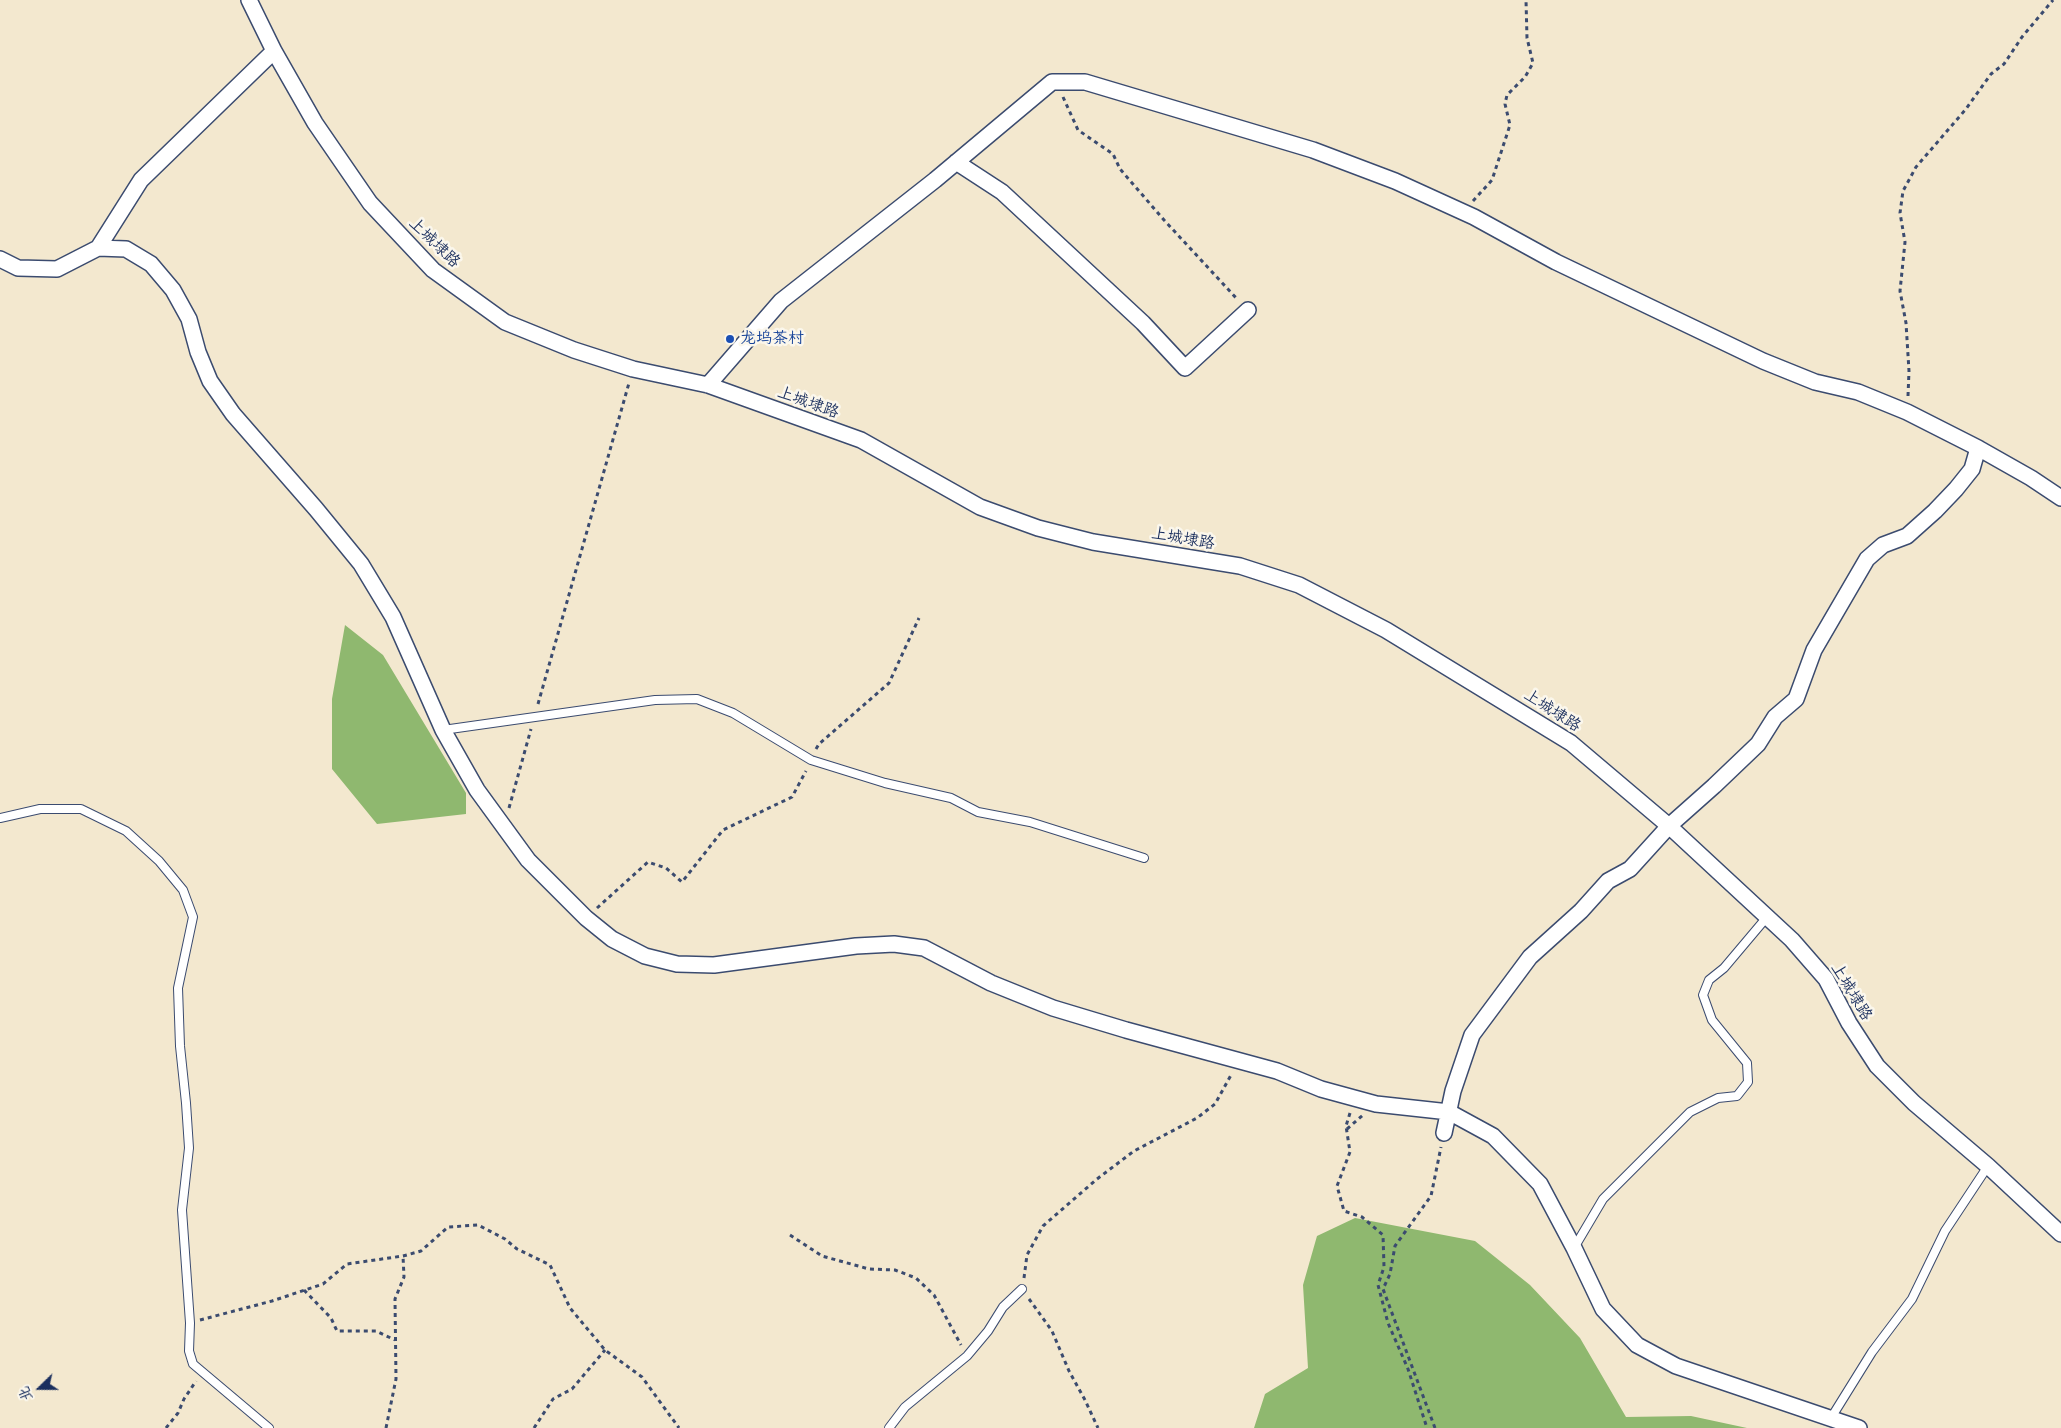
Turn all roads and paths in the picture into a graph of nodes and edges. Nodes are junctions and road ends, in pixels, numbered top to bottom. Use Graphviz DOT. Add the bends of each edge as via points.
graph roads {
  1 [pos="249,0"];
  2 [pos="1526,0"];
  3 [pos="2053,0"];
  4 [pos="274,51"];
  5 [pos="1056,81"];
  6 [pos="956,162"];
  7 [pos="1463,212"];
  8 [pos="98,248"];
  9 [pos="0,260"];
  10 [pos="1248,310"];
  11 [pos="633,369"];
  12 [pos="708,385"];
  13 [pos="1907,412"];
  14 [pos="1978,448"];
  15 [pos="2061,498"];
  16 [pos="919,618"];
  17 [pos="535,716"];
  18 [pos="444,730"];
  19 [pos="811,760"];
  20 [pos="0,818"];
  21 [pos="1669,826"];
  22 [pos="504,828"];
  23 [pos="1144,858"];
  24 [pos="1767,917"];
  25 [pos="586,918"];
  26 [pos="1238,1061"];
  27 [pos="1354,1098"];
  28 [pos="1449,1112"];
  29 [pos="1444,1133"];
  30 [pos="1988,1166"];
  31 [pos="2061,1234"];
  32 [pos="790,1235"];
  33 [pos="1574,1248"];
  34 [pos="403,1256"];
  35 [pos="1022,1289"];
  36 [pos="304,1290"];
  37 [pos="190,1323"];
  38 [pos="396,1340"];
  39 [pos="605,1350"];
  40 [pos="967,1356"];
  41 [pos="202,1372"];
  42 [pos="1831,1418"];
  43 [pos="166,1428"];
  44 [pos="268,1428"];
  45 [pos="386,1428"];
  46 [pos="534,1428"];
  47 [pos="679,1428"];
  48 [pos="888,1428"];
  49 [pos="1098,1428"];
  50 [pos="1427,1428"];
  51 [pos="1435,1428"];
  52 [pos="1859,1428"];
  1 -- 4 [label="street, 上城埭路"];
  2 -- 7 [label="path" via="1527,38 1533,63 1508,95 1505,104 1510,125 1492,180"];
  3 -- 13 [label="path" via="2004,64 1991,74 1966,109 1916,167 1903,191 1900,213 1905,242 1900,291 1909,371"];
  4 -- 8 [label="street" via="141,180"];
  4 -- 11 [label="street, 上城埭路" via="315,122 370,203 433,270 505,322 574,350"];
  5 -- 6 [label="street"];
  5 -- 7 [label="street" via="1085,82 1313,150 1395,181"];
  5 -- 10 [label="path" via="1078,130 1113,154 1120,169 1164,220"];
  6 -- 10 [label="street" via="1002,192 1143,323 1186,368"];
  6 -- 12 [label="street" via="780,300"];
  7 -- 13 [label="street" via="1556,262 1763,361"];
  8 -- 9 [label="street" via="57,269 18,268"];
  8 -- 18 [label="street" via="126,249 151,264 174,290 189,319 210,381 227,406 361,564 393,617"];
  11 -- 12 [label="street, 上城埭路"];
  11 -- 17 [label="path"];
  12 -- 21 [label="street, 上城埭路" via="861,440 980,507 1038,528 1093,542 1240,566 1299,585 1386,630 1571,743"];
  13 -- 14 [label="street"];
  14 -- 15 [label="street"];
  14 -- 21 [label="street" via="1972,469 1946,500 1907,536 1883,545 1867,558 1814,650 1796,699 1775,717 1758,744"];
  16 -- 19 [label="path" via="889,683 819,744"];
  17 -- 18 [label="lane"];
  17 -- 19 [label="lane" via="655,700 697,699 733,713"];
  17 -- 22 [label="path"];
  18 -- 22 [label="street" via="477,790"];
  19 -- 23 [label="lane" via="885,783 951,798 978,812 1030,822"];
  19 -- 25 [label="path" via="792,797 723,830 682,882 666,868 648,862"];
  20 -- 37 [label="lane" via="40,809 81,809 126,831 159,861 183,890 193,917 178,988 188,1148 182,1210"];
  21 -- 24 [label="street, 上城埭路"];
  21 -- 28 [label="street" via="1630,869 1608,881 1581,911 1530,957 1472,1035"];
  22 -- 25 [label="street" via="528,860"];
  24 -- 30 [label="street, 上城埭路" via="1826,979 1877,1066 1914,1103"];
  24 -- 33 [label="lane" via="1710,980 1703,995 1712,1020 1747,1063 1748,1082 1736,1096 1718,1098 1690,1112 1604,1199"];
  25 -- 26 [label="street" via="612,939 645,956 677,964 714,964 856,946 894,944 924,948 991,984 1053,1008"];
  26 -- 27 [label="street"];
  26 -- 35 [label="path" via="1215,1104 1197,1118 1134,1151 1043,1226 1027,1255"];
  27 -- 28 [label="street" via="1376,1104"];
  27 -- 50 [label="path" via="1346,1126 1350,1152 1338,1186 1344,1211 1362,1216 1382,1236 1384,1267 1378,1285 1388,1323"];
  28 -- 29 [label="street"];
  28 -- 33 [label="street" via="1493,1136 1540,1184"];
  29 -- 51 [label="path" via="1430,1196 1396,1246 1390,1274 1383,1288"];
  30 -- 31 [label="street, 上城埭路"];
  30 -- 42 [label="lane" via="1945,1231 1912,1299 1872,1352"];
  32 -- 40 [label="path" via="822,1256 870,1270 895,1270 916,1278 934,1295"];
  33 -- 42 [label="street" via="1603,1309 1637,1345 1676,1366"];
  34 -- 36 [label="path" via="347,1264 323,1284"];
  34 -- 38 [label="path" via="404,1278 395,1299"];
  34 -- 39 [label="path" via="421,1251 448,1226 478,1225 550,1265 570,1308"];
  35 -- 40 [label="lane" via="1003,1307"];
  35 -- 49 [label="path" via="1052,1331"];
  36 -- 37 [label="path"];
  36 -- 38 [label="path" via="331,1318 337,1331 376,1330"];
  37 -- 41 [label="lane" via="189,1351 193,1364"];
  38 -- 45 [label="path" via="396,1379"];
  39 -- 46 [label="path" via="572,1389 553,1398"];
  39 -- 47 [label="path" via="642,1377"];
  40 -- 48 [label="lane" via="905,1407"];
  41 -- 43 [label="path"];
  41 -- 44 [label="lane"];
  42 -- 52 [label="street"];
}
